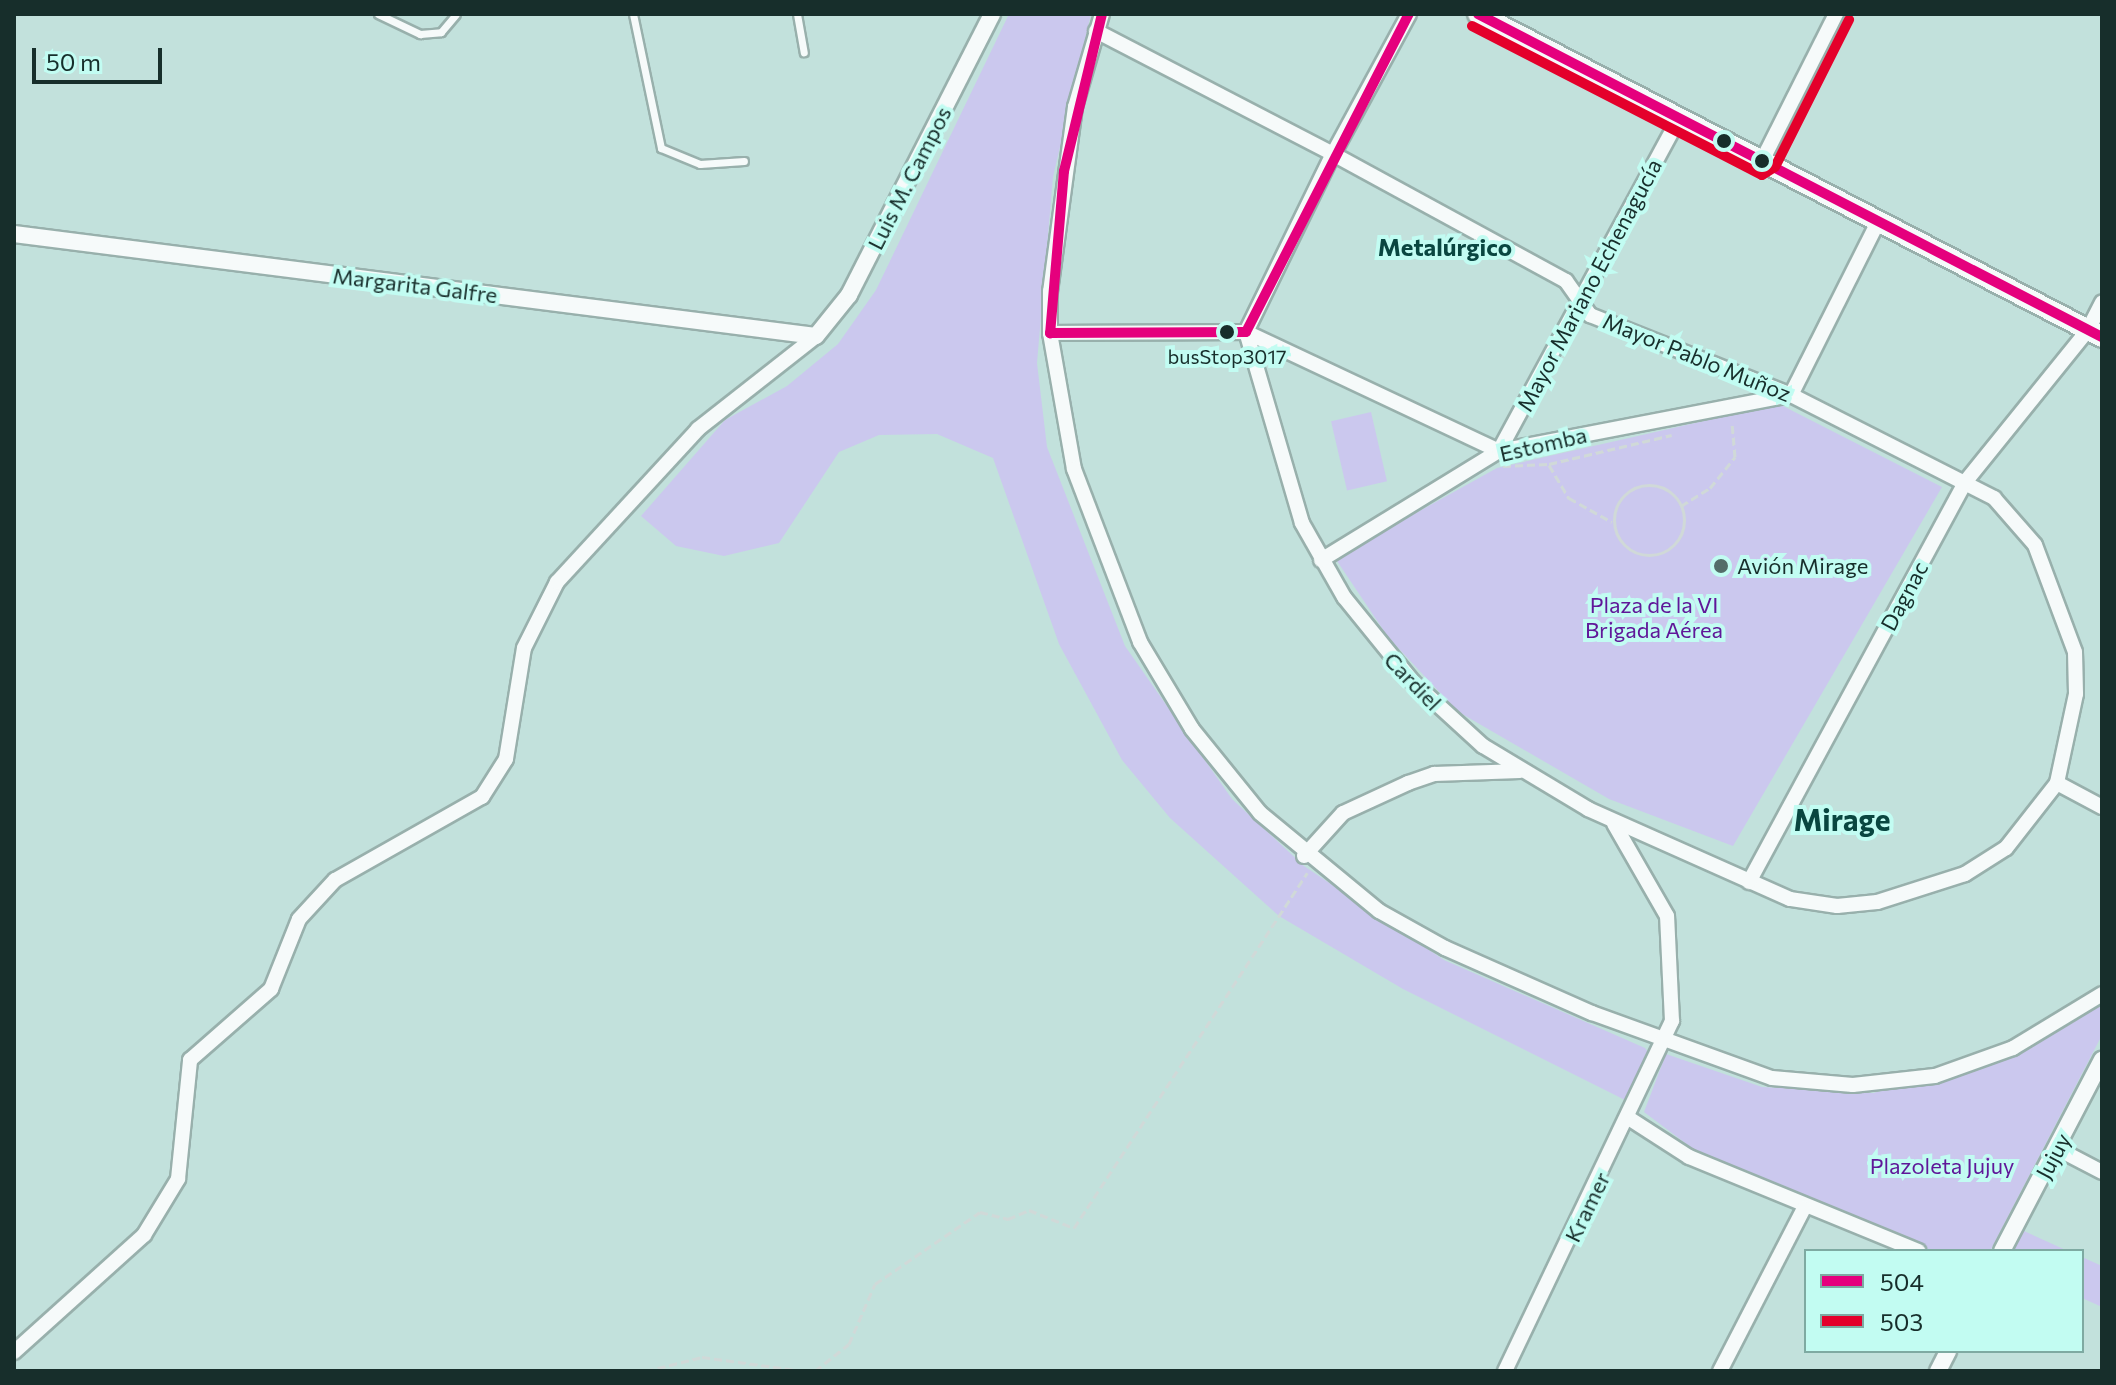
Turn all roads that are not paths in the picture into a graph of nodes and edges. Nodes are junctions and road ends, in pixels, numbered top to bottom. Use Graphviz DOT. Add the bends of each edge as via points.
graph roads {
  1 [pos="378,14"];
  2 [pos="456,14"];
  3 [pos="633,14"];
  4 [pos="797,14"];
  5 [pos="992,14"];
  6 [pos="1102,14"];
  7 [pos="1409,14"];
  8 [pos="1478,14"];
  9 [pos="1836,14"];
  10 [pos="1096,31"];
  11 [pos="804,52"];
  12 [pos="1679,118"];
  13 [pos="1333,154"];
  14 [pos="744,161"];
  15 [pos="1762,161"];
  16 [pos="1878,222"];
  17 [pos="14,234"];
  18 [pos="1579,299"];
  19 [pos="2102,302"];
  20 [pos="1246,332"];
  21 [pos="1050,333"];
  22 [pos="816,336"];
  23 [pos="2097,336"];
  24 [pos="1791,395"];
  25 [pos="1499,451"];
  26 [pos="1966,481"];
  27 [pos="1321,560"];
  28 [pos="1520,771"];
  29 [pos="2057,783"];
  30 [pos="2102,807"];
  31 [pos="1588,809"];
  32 [pos="1309,859"];
  33 [pos="1749,882"];
  34 [pos="2102,994"];
  35 [pos="1664,1042"];
  36 [pos="2102,1060"];
  37 [pos="1630,1119"];
  38 [pos="2058,1149"];
  39 [pos="2102,1172"];
  40 [pos="1804,1208"];
  41 [pos="1913,1249"];
  42 [pos="2003,1249"];
  43 [pos="14,1352"];
  44 [pos="1947,1353"];
  45 [pos="1505,1371"];
  46 [pos="1720,1371"];
  47 [pos="1938,1371"];
  1 -- 2 [label="lane" via="420,34 441,32"];
  3 -- 14 [label="lane" via="661,148 700,164"];
  4 -- 11 [label="lane"];
  5 -- 22 [label="street, Luis M. Campos" via="849,295"];
  6 -- 10 [label="street"];
  7 -- 13 [label="street"];
  8 -- 12 [label="main road"];
  9 -- 15 [label="street"];
  10 -- 13 [label="street, Mayor Pablo Muñoz"];
  10 -- 21 [label="street" via="1064,171"];
  12 -- 15 [label="main road"];
  12 -- 18 [label="street, Mayor Mariano Echenagucía"];
  13 -- 18 [label="street, Mayor Pablo Muñoz" via="1566,281"];
  13 -- 20 [label="street"];
  15 -- 16 [label="main road"];
  16 -- 23 [label="main road"];
  16 -- 24 [label="street"];
  17 -- 22 [label="street, Margarita Galfre"];
  18 -- 24 [label="street, Mayor Pablo Muñoz" via="1590,315"];
  18 -- 25 [label="street, Mayor Mariano Echenagucía"];
  19 -- 23 [label="street"];
  20 -- 21 [label="street"];
  20 -- 25 [label="street"];
  20 -- 27 [label="street, Cardiel" via="1302,523"];
  21 -- 32 [label="street" via="1084,506 1140,642 1216,761"];
  22 -- 43 [label="street" via="698,429 557,582 524,648 506,759 482,797 335,880 299,919 271,989 190,1060 178,1179 144,1235"];
  23 -- 26 [label="street, Dagnac"];
  24 -- 25 [label="street, Estomba"];
  24 -- 26 [label="street, Mayor Pablo Muñoz"];
  25 -- 27 [label="street, Estomba"];
  26 -- 29 [label="street, Mayor Pablo Muñoz" via="2017,522 2064,609 2076,694"];
  26 -- 33 [label="street, Dagnac"];
  27 -- 28 [label="street, Cardiel" via="1413,682"];
  28 -- 31 [label="street, Cardiel"];
  28 -- 32 [label="street" via="1434,774 1408,783 1343,813"];
  29 -- 30 [label="street"];
  29 -- 33 [label="street, Cardiel" via="2006,848 1915,892 1837,906 1790,899"];
  31 -- 33 [label="street, Cardiel"];
  31 -- 35 [label="street, Kramer" via="1616,825 1667,916 1674,987"];
  32 -- 35 [label="street" via="1445,948"];
  34 -- 35 [label="street" via="2013,1048 1935,1076 1892,1081 1772,1078"];
  35 -- 37 [label="street, Kramer"];
  36 -- 38 [label="street, Jujuy"];
  37 -- 40 [label="street" via="1689,1157"];
  37 -- 45 [label="street, Kramer"];
  38 -- 39 [label="street"];
  38 -- 42 [label="street, Jujuy"];
  40 -- 41 [label="street"];
  40 -- 46 [label="street"];
  44 -- 47 [label="street"];
}
